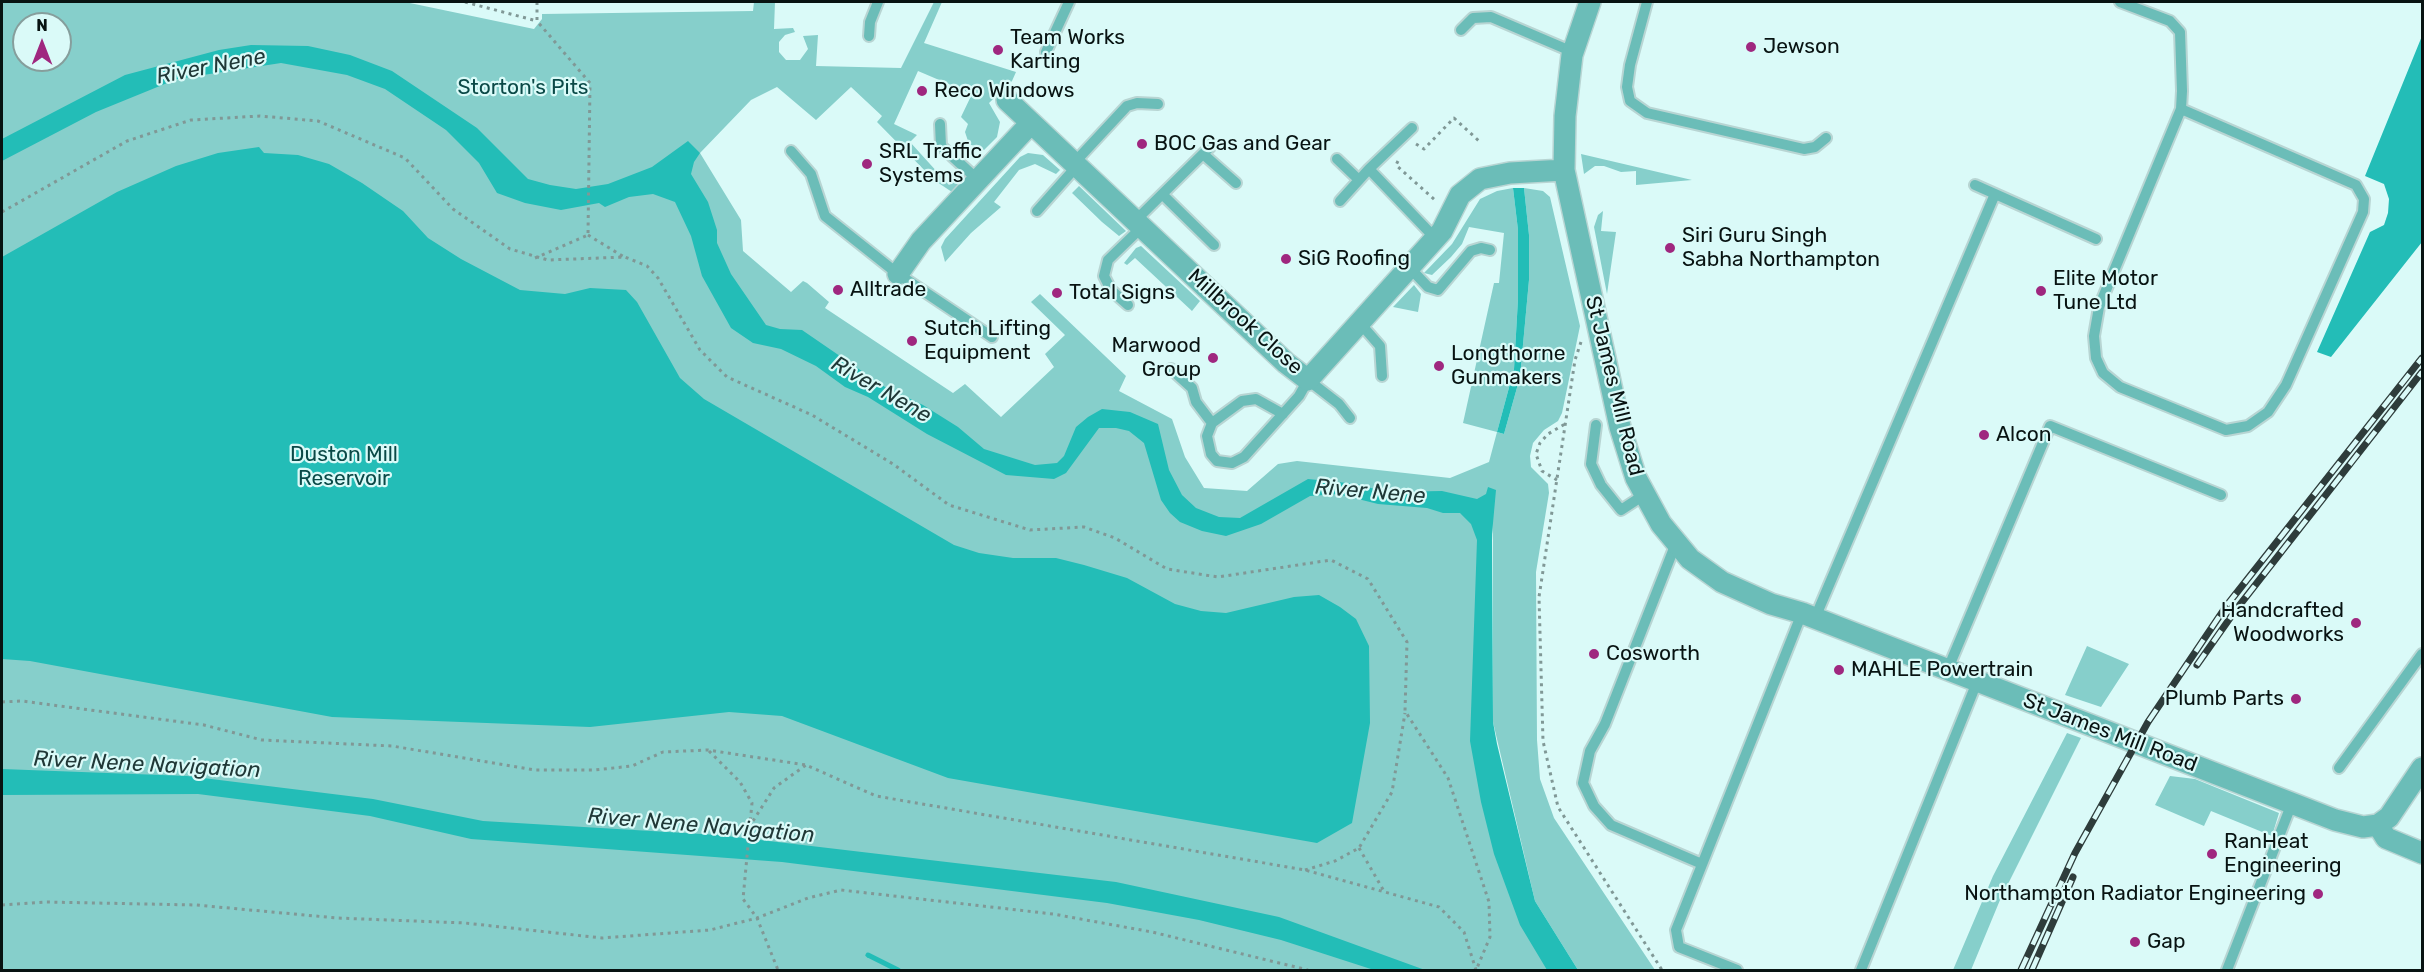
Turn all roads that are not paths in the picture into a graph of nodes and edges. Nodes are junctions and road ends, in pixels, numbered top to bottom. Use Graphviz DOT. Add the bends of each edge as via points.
graph roads {
  1 [pos="878,2"];
  2 [pos="1069,2"];
  3 [pos="1590,2"];
  4 [pos="1647,2"];
  5 [pos="2120,2"];
  6 [pos="1461,30"];
  7 [pos="869,36"];
  8 [pos="1046,52"];
  9 [pos="1573,52"];
  10 [pos="1007,100"];
  11 [pos="1158,104"];
  12 [pos="2181,110"];
  13 [pos="1031,123"];
  14 [pos="940,124"];
  15 [pos="1412,128"];
  16 [pos="1826,138"];
  17 [pos="1213,144"];
  18 [pos="791,151"];
  19 [pos="1203,154"];
  20 [pos="1337,159"];
  21 [pos="1075,164"];
  22 [pos="1369,169"];
  23 [pos="1564,170"];
  24 [pos="978,180"];
  25 [pos="1359,180"];
  26 [pos="1236,183"];
  27 [pos="1975,185"];
  28 [pos="1995,194"];
  29 [pos="1163,195"];
  30 [pos="1340,201"];
  31 [pos="1037,211"];
  32 [pos="1138,224"];
  33 [pos="1435,238"];
  34 [pos="2096,239"];
  35 [pos="1214,245"];
  36 [pos="1490,250"];
  37 [pos="1408,267"];
  38 [pos="898,273"];
  39 [pos="1128,305"];
  40 [pos="1358,322"];
  41 [pos="992,337"];
  42 [pos="1171,369"];
  43 [pos="1382,376"];
  44 [pos="1308,380"];
  45 [pos="1283,414"];
  46 [pos="1350,418"];
  47 [pos="1212,423"];
  48 [pos="1596,425"];
  49 [pos="1644,495"];
  50 [pos="2221,495"];
  51 [pos="1676,543"];
  52 [pos="1808,616"];
  53 [pos="2422,654"];
  54 [pos="1947,671"];
  55 [pos="1977,682"];
  56 [pos="2339,768"];
  57 [pos="2422,768"];
  58 [pos="2292,803"];
  59 [pos="2378,825"];
  60 [pos="2422,853"];
  61 [pos="1702,864"];
  62 [pos="1737,970"];
  63 [pos="1861,970"];
  64 [pos="2228,970"];
  1 -- 7 [label="lane"];
  2 -- 8 [label="lane"];
  3 -- 9 [label="street, St James Mill Road"];
  4 -- 16 [label="lane" via="1630,65 1630,101 1647,113 1804,149 1815,147"];
  5 -- 12 [label="lane" via="2170,21 2180,32"];
  6 -- 9 [label="lane" via="1473,18 1491,17"];
  9 -- 23 [label="street, St James Mill Road" via="1565,116"];
  10 -- 13 [label="street, Millbrook Close"];
  11 -- 21 [label="lane" via="1127,106"];
  12 -- 12 [label="lane" via="2099,307 2094,336 2096,358 2103,373 2120,387 2226,430 2248,426 2268,412 2286,385 2363,212 2364,199 2356,185"];
  13 -- 21 [label="street, Millbrook Close"];
  13 -- 24 [label="street"];
  14 -- 24 [label="lane" via="941,146"];
  15 -- 22 [label="lane"];
  17 -- 19 [label="lane"];
  18 -- 38 [label="lane" via="811,174 825,216"];
  19 -- 26 [label="lane"];
  19 -- 29 [label="lane"];
  20 -- 25 [label="lane"];
  21 -- 31 [label="lane"];
  21 -- 32 [label="street, Millbrook Close"];
  22 -- 25 [label="lane"];
  22 -- 33 [label="lane"];
  23 -- 33 [label="street, Millbrook Close" via="1480,179 1460,195"];
  23 -- 49 [label="street, St James Mill Road" via="1620,427"];
  24 -- 38 [label="street" via="921,241"];
  25 -- 30 [label="lane"];
  27 -- 28 [label="lane"];
  28 -- 34 [label="lane"];
  28 -- 52 [label="lane"];
  29 -- 32 [label="lane"];
  29 -- 35 [label="lane"];
  32 -- 39 [label="lane" via="1108,260 1104,276 1111,290"];
  32 -- 44 [label="street, Millbrook Close"];
  33 -- 37 [label="street, Millbrook Close"];
  36 -- 37 [label="lane" via="1471,251 1438,290 1428,287"];
  37 -- 40 [label="street, Millbrook Close"];
  38 -- 41 [label="lane"];
  40 -- 43 [label="lane" via="1380,346"];
  40 -- 44 [label="street, Millbrook Close"];
  42 -- 47 [label="lane" via="1192,388 1196,402"];
  44 -- 45 [label="lane"];
  44 -- 46 [label="lane" via="1340,404"];
  45 -- 47 [label="lane" via="1256,399 1242,401"];
  45 -- 47 [label="lane" via="1244,457 1232,463 1217,461 1210,454 1207,436"];
  48 -- 49 [label="lane" via="1591,464 1601,485 1621,510"];
  49 -- 51 [label="street, St James Mill Road"];
  50 -- 54 [label="lane" via="2050,426"];
  51 -- 52 [label="street, St James Mill Road" via="1690,559 1722,582"];
  51 -- 61 [label="lane" via="1605,724 1590,752 1583,783 1594,806 1611,825"];
  52 -- 54 [label="street, St James Mill Road"];
  52 -- 61 [label="lane"];
  53 -- 56 [label="lane"];
  54 -- 55 [label="street, St James Mill Road"];
  55 -- 58 [label="street, St James Mill Road"];
  55 -- 63 [label="lane"];
  57 -- 59 [label="street" via="2389,817"];
  58 -- 59 [label="street, St James Mill Road" via="2335,820 2363,827"];
  58 -- 64 [label="lane"];
  59 -- 60 [label="street" via="2386,838"];
  61 -- 62 [label="lane" via="1676,930 1678,947"];
}
